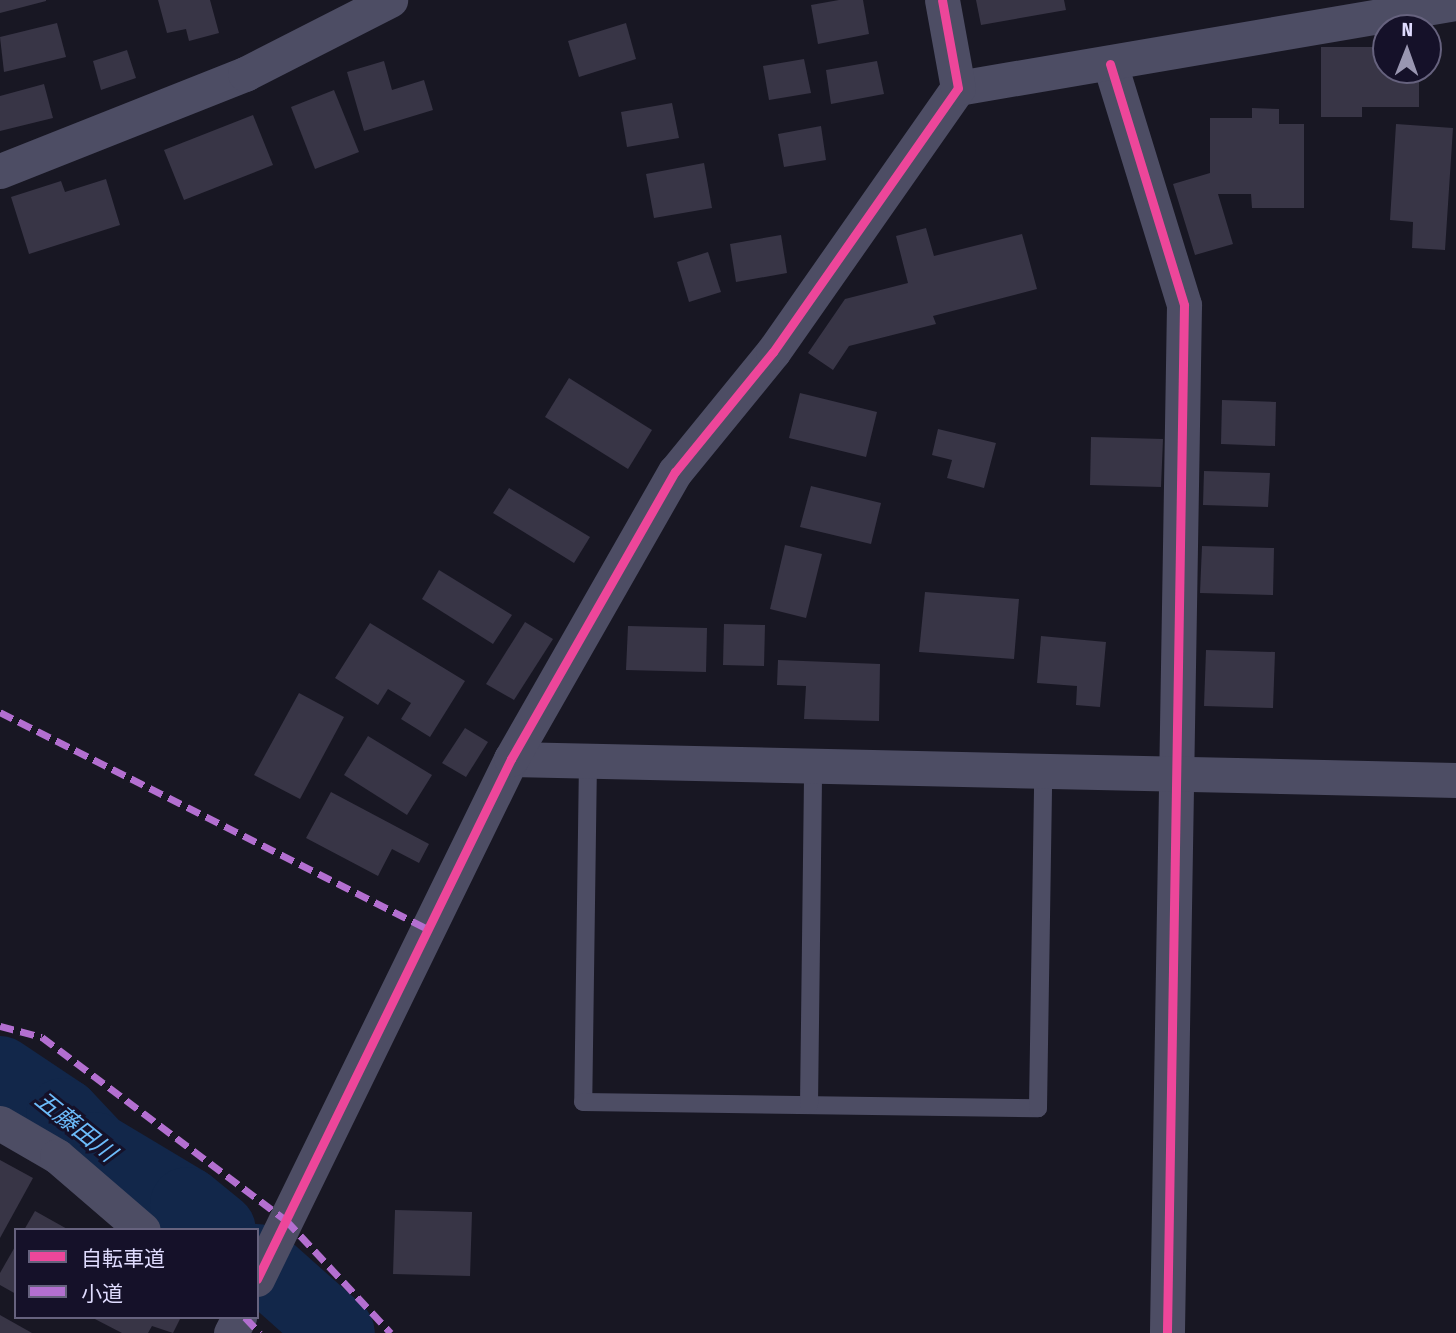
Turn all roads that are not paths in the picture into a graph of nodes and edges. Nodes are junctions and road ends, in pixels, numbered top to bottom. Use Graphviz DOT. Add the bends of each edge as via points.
graph roads {
  1 [pos="390,0"];
  2 [pos="942,0"];
  3 [pos="1456,3"];
  4 [pos="1110,64"];
  5 [pos="958,88"];
  6 [pos="0,171"];
  7 [pos="511,759"];
  8 [pos="588,760"];
  9 [pos="813,765"];
  10 [pos="1043,771"];
  11 [pos="1177,774"];
  12 [pos="1456,780"];
  13 [pos="809,1105"];
  14 [pos="0,1123"];
  15 [pos="141,1228"];
  16 [pos="259,1275"];
  17 [pos="1167,1333"];
  1 -- 6 [label="street" via="245,74"];
  2 -- 5 [label="street"];
  3 -- 4 [label="street"];
  4 -- 5 [label="street"];
  4 -- 11 [label="street" via="1184,305"];
  5 -- 7 [label="street" via="773,352 675,472"];
  7 -- 8 [label="street"];
  7 -- 16 [label="street"];
  8 -- 9 [label="street"];
  8 -- 13 [label="lane" via="583,1102"];
  9 -- 10 [label="street"];
  9 -- 13 [label="lane"];
  10 -- 11 [label="street"];
  10 -- 13 [label="lane" via="1038,1108"];
  11 -- 12 [label="street"];
  11 -- 17 [label="street"];
  14 -- 15 [label="street" via="57,1156"];
}
